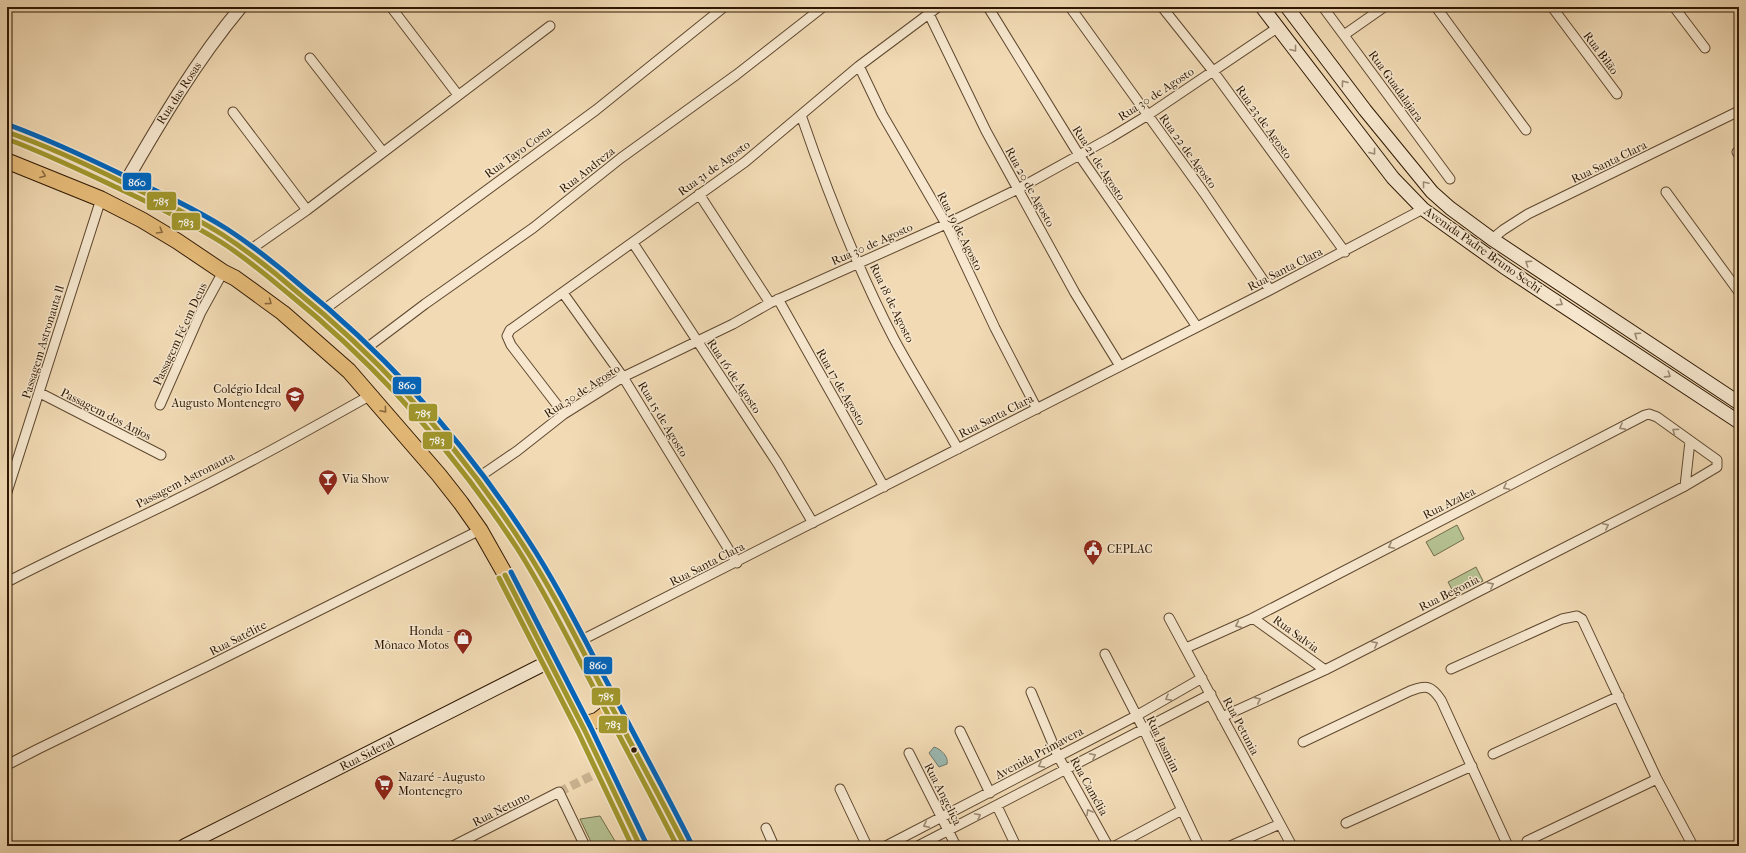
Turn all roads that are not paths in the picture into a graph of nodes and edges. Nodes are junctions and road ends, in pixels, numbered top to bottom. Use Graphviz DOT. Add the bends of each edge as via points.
graph roads {
  1 [pos="241,7"];
  2 [pos="391,7"];
  3 [pos="724,7"];
  4 [pos="823,7"];
  5 [pos="938,7"];
  6 [pos="988,7"];
  7 [pos="1070,7"];
  8 [pos="1162,7"];
  9 [pos="1262,7"];
  10 [pos="1287,7"];
  11 [pos="1323,7"];
  12 [pos="1384,7"];
  13 [pos="1436,7"];
  14 [pos="1552,7"];
  15 [pos="1674,7"];
  16 [pos="929,14"];
  17 [pos="550,26"];
  18 [pos="1277,28"];
  19 [pos="1344,35"];
  20 [pos="1705,48"];
  21 [pos="310,58"];
  22 [pos="859,66"];
  23 [pos="1213,71"];
  24 [pos="1617,94"];
  25 [pos="458,95"];
  26 [pos="1739,111"];
  27 [pos="233,112"];
  28 [pos="801,115"];
  29 [pos="1148,115"];
  30 [pos="1526,130"];
  31 [pos="7,132"];
  32 [pos="383,152"];
  33 [pos="1079,155"];
  34 [pos="7,161"];
  35 [pos="1450,179"];
  36 [pos="125,183"];
  37 [pos="1018,189"];
  38 [pos="1666,192"];
  39 [pos="699,194"];
  40 [pos="101,199"];
  41 [pos="1423,209"];
  42 [pos="307,210"];
  43 [pos="946,224"];
  44 [pos="1492,239"];
  45 [pos="633,243"];
  46 [pos="247,252"];
  47 [pos="1345,252"];
  48 [pos="859,263"];
  49 [pos="222,272"];
  50 [pos="1270,290"];
  51 [pos="1739,292"];
  52 [pos="563,293"];
  53 [pos="774,301"];
  54 [pos="322,311"];
  55 [pos="1197,328"];
  56 [pos="697,342"];
  57 [pos="364,350"];
  58 [pos="1120,366"];
  59 [pos="623,376"];
  60 [pos="40,393"];
  61 [pos="371,395"];
  62 [pos="1739,403"];
  63 [pos="160,405"];
  64 [pos="1037,409"];
  65 [pos="564,414"];
  66 [pos="1739,422"];
  67 [pos="1690,441"];
  68 [pos="958,449"];
  69 [pos="161,455"];
  70 [pos="1717,460"];
  71 [pos="476,479"];
  72 [pos="1685,486"];
  73 [pos="884,487"];
  74 [pos="7,492"];
  75 [pos="813,524"];
  76 [pos="480,530"];
  77 [pos="737,562"];
  78 [pos="7,582"];
  79 [pos="1169,618"];
  80 [pos="1253,618"];
  81 [pos="578,642"];
  82 [pos="1186,648"];
  83 [pos="1105,654"];
  84 [pos="550,661"];
  85 [pos="1325,670"];
  86 [pos="1451,670"];
  87 [pos="1202,678"];
  88 [pos="1031,692"];
  89 [pos="1211,694"];
  90 [pos="1619,696"];
  91 [pos="612,709"];
  92 [pos="1136,716"];
  93 [pos="1222,717"];
  94 [pos="582,725"];
  95 [pos="1144,730"];
  96 [pos="960,731"];
  97 [pos="1303,742"];
  98 [pos="909,753"];
  99 [pos="1493,754"];
  100 [pos="1058,756"];
  101 [pos="7,765"];
  102 [pos="1472,766"];
  103 [pos="1065,770"];
  104 [pos="1657,779"];
  105 [pos="840,789"];
  106 [pos="990,793"];
  107 [pos="997,806"];
  108 [pos="1182,810"];
  109 [pos="942,817"];
  110 [pos="1346,823"];
  111 [pos="1280,824"];
  112 [pos="766,828"];
  113 [pos="948,830"];
  114 [pos="1528,841"];
  115 [pos="184,846"];
  116 [pos="453,846"];
  117 [pos="585,846"];
  118 [pos="640,846"];
  119 [pos="685,846"];
  120 [pos="774,846"];
  121 [pos="868,846"];
  122 [pos="886,846"];
  123 [pos="918,846"];
  124 [pos="956,846"];
  125 [pos="1016,846"];
  126 [pos="1108,846"];
  127 [pos="1115,846"];
  128 [pos="1199,846"];
  129 [pos="1230,846"];
  130 [pos="1292,846"];
  131 [pos="1508,846"];
  132 [pos="1693,846"];
  1 -- 36 [label="street, Rua das Rosas" via="196,66 163,116"];
  2 -- 25 [label="street"];
  3 -- 54 [label="street, Rua Tayo Costa" via="596,110"];
  4 -- 57 [label="street, Rua Andreza" via="532,228"];
  5 -- 16 [label="street, Rua 31 de Agosto"];
  6 -- 33 [label="street, Rua 21 de Agosto"];
  7 -- 29 [label="street, Rua 22 de Agosto"];
  8 -- 23 [label="street, Rua 23 de Agosto"];
  9 -- 18 [label="main road, Avenida Padre Bruno Sechi"];
  44 -- 10 [label="main road, Avenida Padre Bruno Sechi, one-way" via="1432,192"];
  11 -- 19 [label="street, Rua Guadalajara"];
  12 -- 19 [label="street"];
  13 -- 30 [label="street"];
  14 -- 24 [label="street, Rua Bilão"];
  15 -- 20 [label="street"];
  16 -- 22 [label="street, Rua 31 de Agosto"];
  16 -- 37 [label="street, Rua 20 de Agosto" via="962,85"];
  17 -- 25 [label="street"];
  18 -- 23 [label="street, Rua 30 de Agosto"];
  18 -- 41 [label="main road, Avenida Padre Bruno Sechi, one-way" via="1393,178"];
  19 -- 35 [label="street, Rua Guadalajara"];
  21 -- 32 [label="street"];
  22 -- 28 [label="street, Rua 31 de Agosto"];
  22 -- 43 [label="street, Rua 19 de Agosto" via="882,114"];
  23 -- 29 [label="street, Rua 30 de Agosto"];
  23 -- 47 [label="street, Rua 23 de Agosto"];
  25 -- 32 [label="street"];
  26 -- 44 [label="street, Rua Santa Clara" via="1528,214"];
  27 -- 42 [label="street"];
  28 -- 39 [label="street, Rua 31 de Agosto" via="745,162"];
  28 -- 48 [label="street, Rua 18 de Agosto" via="825,183"];
  29 -- 33 [label="street, Rua 30 de Agosto"];
  29 -- 50 [label="street, Rua 22 de Agosto"];
  31 -- 36 [label="main road" via="80,160"];
  32 -- 42 [label="street"];
  33 -- 37 [label="street, Rua 30 de Agosto"];
  33 -- 55 [label="street, Rua 21 de Agosto"];
  34 -- 40 [label="main road, one-way"];
  36 -- 46 [label="main road" via="171,205"];
  37 -- 43 [label="street, Rua 30 de Agosto"];
  37 -- 58 [label="street, Rua 20 de Agosto" via="1075,293"];
  38 -- 51 [label="street"];
  39 -- 45 [label="street, Rua 31 de Agosto"];
  39 -- 53 [label="street, Rua 17 de Agosto"];
  40 -- 49 [label="main road, one-way" via="171,237"];
  40 -- 60 [label="street, Passagem Astronauta ll"];
  41 -- 47 [label="street, Rua Santa Clara"];
  41 -- 66 [label="main road, Avenida Padre Bruno Sechi, one-way" via="1504,267"];
  42 -- 46 [label="street"];
  43 -- 48 [label="street, Rua 30 de Agosto"];
  43 -- 64 [label="street, Rua 19 de Agosto" via="994,328"];
  62 -- 44 [label="main road, Avenida Padre Bruno Sechi, one-way"];
  45 -- 52 [label="street, Rua 31 de Agosto"];
  45 -- 56 [label="street, Rua 16 de Agosto"];
  46 -- 54 [label="main road"];
  47 -- 50 [label="street, Rua Santa Clara"];
  48 -- 53 [label="street, Rua 30 de Agosto"];
  48 -- 68 [label="street, Rua 18 de Agosto" via="895,340"];
  49 -- 61 [label="main road, one-way" via="235,278 283,313 349,371"];
  49 -- 63 [label="street, Passagem Fé em Deus" via="201,312"];
  50 -- 55 [label="street, Rua Santa Clara"];
  52 -- 59 [label="street, Rua 15 de Agosto"];
  52 -- 65 [label="street, Rua 31 de Agosto" via="510,330 507,336 511,345"];
  53 -- 56 [label="street, Rua 30 de Agosto"];
  53 -- 73 [label="street, Rua 17 de Agosto"];
  54 -- 57 [label="main road"];
  55 -- 58 [label="street, Rua Santa Clara"];
  56 -- 59 [label="street, Rua 30 de Agosto"];
  56 -- 75 [label="street, Rua 16 de Agosto" via="778,464"];
  57 -- 71 [label="main road" via="419,407"];
  58 -- 64 [label="street, Rua Santa Clara"];
  59 -- 65 [label="street, Rua 30 de Agosto"];
  59 -- 77 [label="street, Rua 15 de Agosto"];
  60 -- 69 [label="street, Passagem dos Anjos"];
  60 -- 74 [label="street, Passagem Astronauta ll"];
  61 -- 76 [label="main road, one-way" via="461,503"];
  61 -- 78 [label="street, Passagem Astronauta" via="290,441"];
  64 -- 68 [label="street, Rua Santa Clara"];
  65 -- 71 [label="street, Rua 30 de Agosto" via="518,451"];
  67 -- 70 [label="street, Rua Azalea"];
  67 -- 72 [label="street"];
  67 -- 80 [label="street, Rua Azalea, one-way" via="1657,417 1644,415"];
  68 -- 73 [label="street, Rua Santa Clara"];
  70 -- 72 [label="street, Rua Begonia" via="1718,464 1713,471"];
  71 -- 81 [label="main road" via="523,545"];
  85 -- 72 [label="street, Rua Begonia, one-way"];
  73 -- 75 [label="street, Rua Santa Clara"];
  75 -- 77 [label="street, Rua Santa Clara"];
  76 -- 84 [label="main road"];
  76 -- 101 [label="street, Rua Satélite"];
  77 -- 81 [label="street, Rua Santa Clara"];
  79 -- 82 [label="street, Rua Petunia"];
  80 -- 82 [label="street, Rua Azalea, one-way"];
  80 -- 85 [label="street, Rua Salvia"];
  81 -- 91 [label="main road"];
  82 -- 87 [label="street, Rua Petunia"];
  83 -- 92 [label="street, Rua Jasmim"];
  84 -- 94 [label="main road"];
  84 -- 115 [label="main road, Rua Sideral"];
  93 -- 85 [label="street, Rua Begonia, one-way"];
  86 -- 90 [label="street" via="1562,619 1577,616 1588,628"];
  87 -- 89 [label="street, Rua Petunia"];
  87 -- 92 [label="street, Avenida Primavera, one-way"];
  88 -- 100 [label="street, Rua Camélia"];
  89 -- 93 [label="street, Rua Petunia"];
  89 -- 95 [label="street"];
  90 -- 99 [label="street"];
  90 -- 104 [label="street"];
  91 -- 94 [label="main road" via="598,720"];
  91 -- 119 [label="main road"];
  92 -- 95 [label="street, Rua Jasmim"];
  92 -- 100 [label="street, Avenida Primavera"];
  93 -- 111 [label="street, Rua Petunia"];
  94 -- 118 [label="main road"];
  103 -- 95 [label="street, one-way"];
  95 -- 108 [label="street, Rua Jasmim"];
  96 -- 106 [label="street"];
  97 -- 102 [label="street" via="1410,691 1426,686 1436,692 1441,700"];
  98 -- 109 [label="street, Rua Angelica"];
  100 -- 103 [label="street, Rua Camélia"];
  100 -- 106 [label="street, Avenida Primavera, one-way"];
  102 -- 110 [label="street"];
  102 -- 131 [label="street"];
  103 -- 107 [label="street"];
  126 -- 103 [label="street, Rua Camélia, one-way"];
  104 -- 114 [label="street"];
  104 -- 132 [label="street"];
  105 -- 121 [label="street"];
  106 -- 109 [label="street, Avenida Primavera"];
  113 -- 107 [label="street, one-way"];
  107 -- 125 [label="street"];
  108 -- 127 [label="street"];
  108 -- 128 [label="street, Rua Jasmim"];
  109 -- 113 [label="street, Rua Angelica"];
  109 -- 122 [label="street, Avenida Primavera, one-way"];
  111 -- 129 [label="street"];
  111 -- 130 [label="street, Rua Petunia"];
  112 -- 120 [label="street"];
  113 -- 123 [label="street"];
  113 -- 124 [label="street, Rua Angelica"];
  116 -- 117 [label="street, Rua Netuno" via="560,792"];
}
